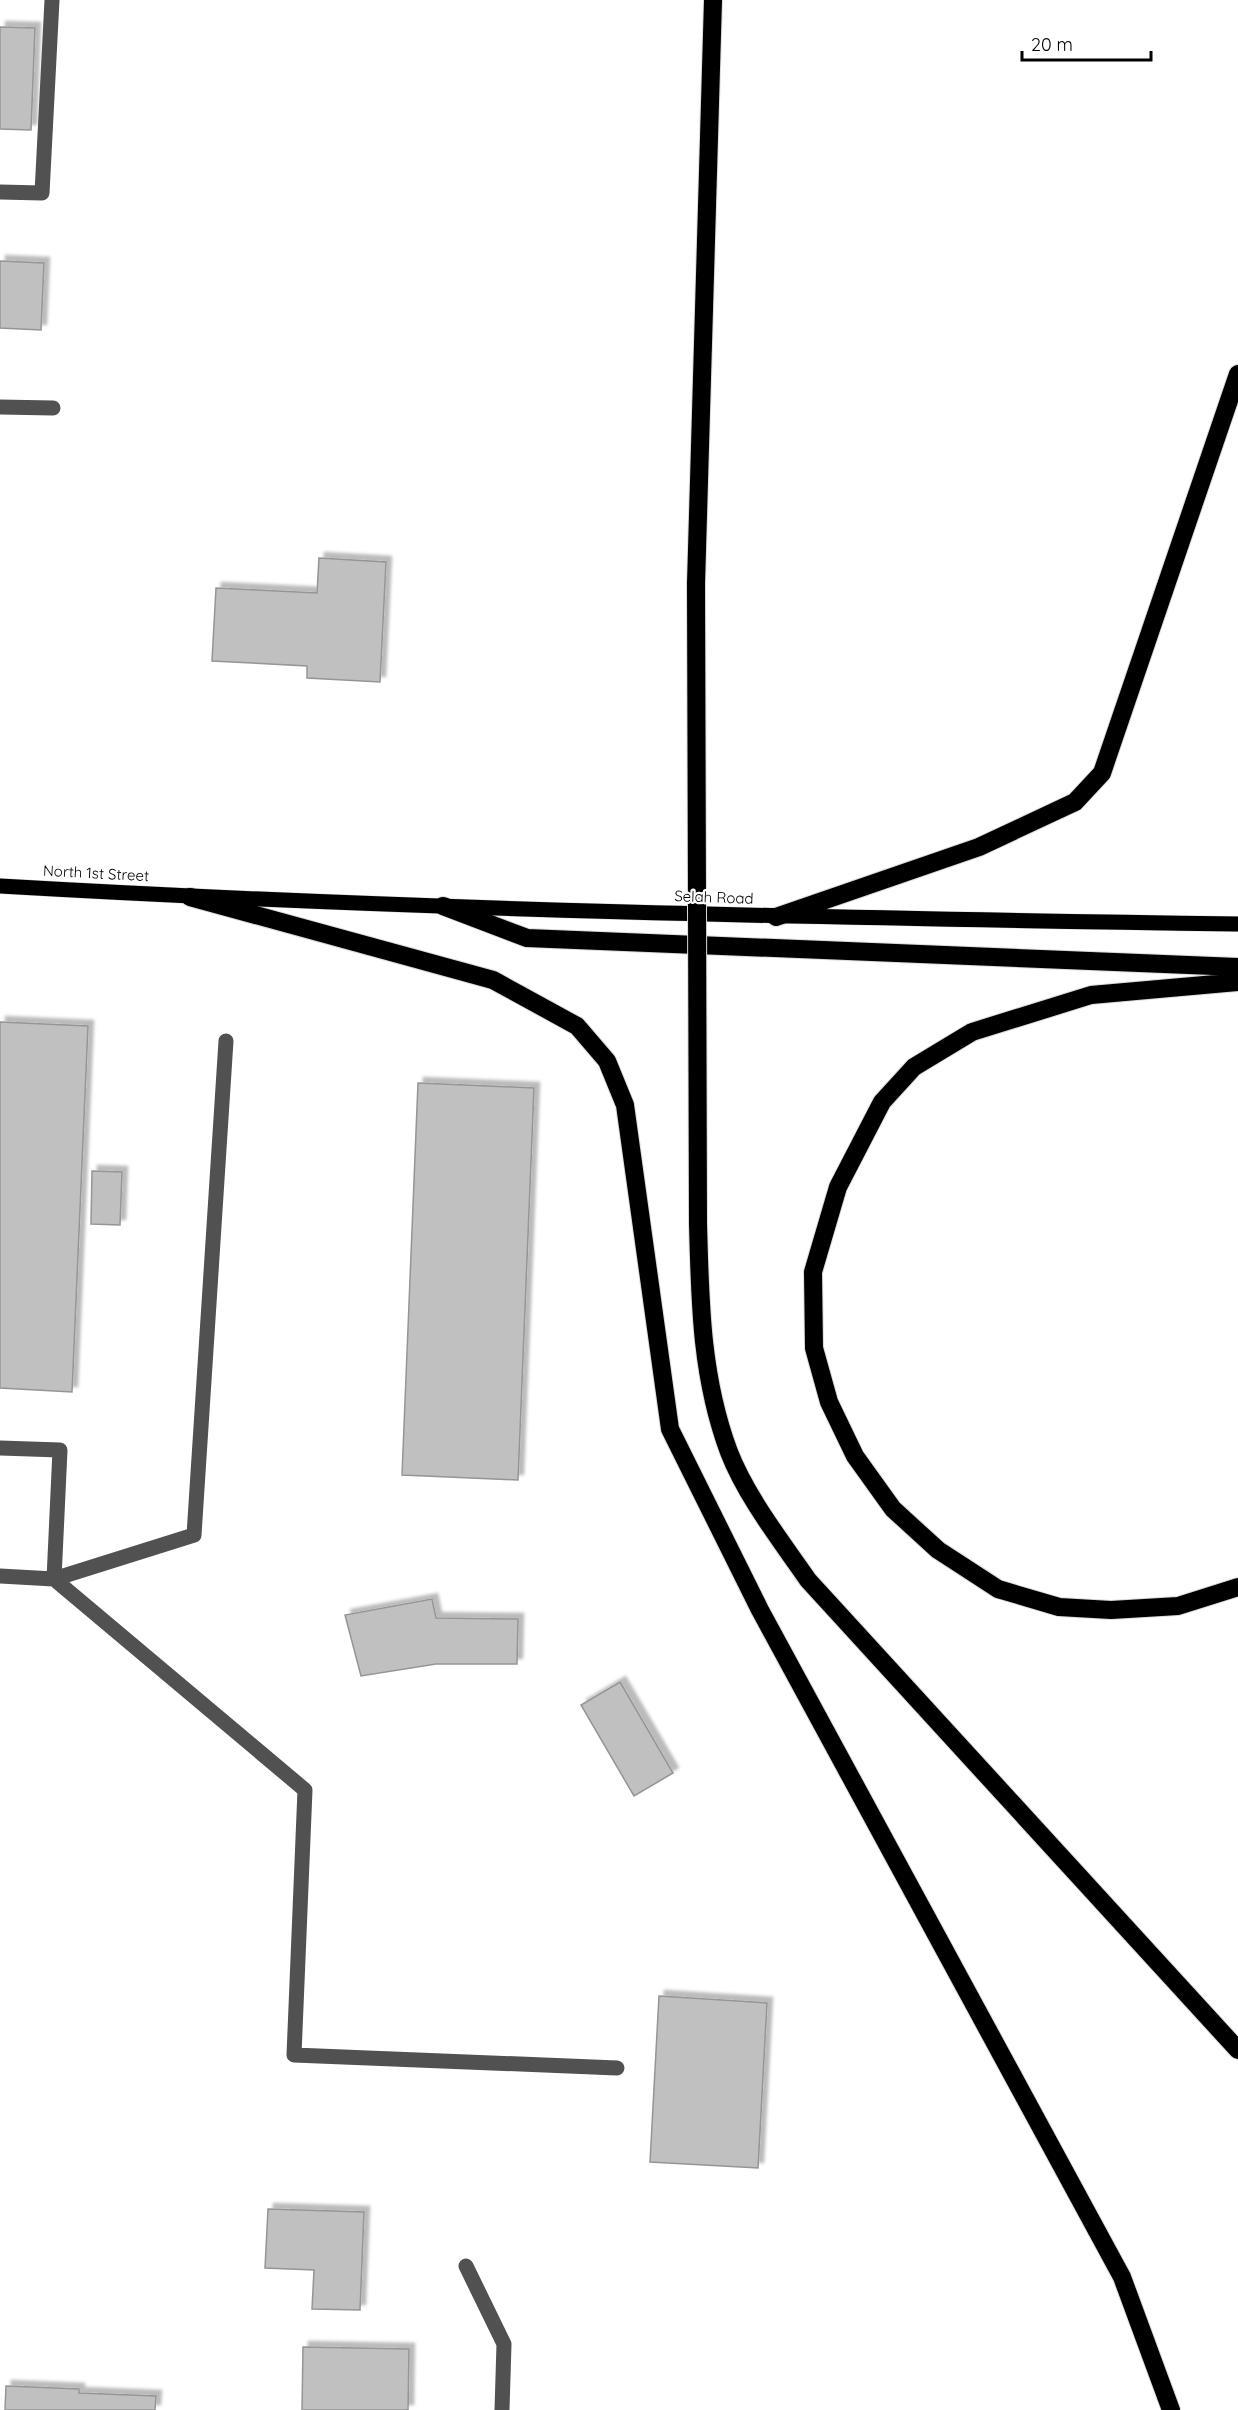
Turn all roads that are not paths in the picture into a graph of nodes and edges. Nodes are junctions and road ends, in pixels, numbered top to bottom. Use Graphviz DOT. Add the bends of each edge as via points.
graph roads {
  1 [pos="52,0"];
  2 [pos="713,0"];
  3 [pos="0,192"];
  4 [pos="1238,374"];
  5 [pos="0,407"];
  6 [pos="53,408"];
  7 [pos="0,886"];
  8 [pos="190,897"];
  9 [pos="443,906"];
  10 [pos="776,917"];
  11 [pos="1238,924"];
  12 [pos="1238,967"];
  13 [pos="1238,982"];
  14 [pos="226,1041"];
  15 [pos="0,1448"];
  16 [pos="0,1576"];
  17 [pos="54,1579"];
  18 [pos="1238,1587"];
  19 [pos="1238,2050"];
  20 [pos="617,2068"];
  21 [pos="466,2266"];
  22 [pos="502,2410"];
  23 [pos="1170,2410"];
  1 -- 3 [label="street" via="42,193"];
  2 -- 19 [label="highway, bridge" via="696,584 698,1223 700,1312 709,1384 730,1453 764,1516 808,1580"];
  4 -- 10 [label="highway" via="1102,773 1076,802 979,847"];
  5 -- 6 [label="street"];
  7 -- 8 [label="main road, North 1st Street"];
  8 -- 9 [label="main road, Selah Road"];
  8 -- 23 [label="highway" via="493,980 577,1026 607,1062 626,1105 670,1429 760,1610 1122,2277"];
  9 -- 10 [label="main road, Selah Road"];
  9 -- 12 [label="highway" via="527,938"];
  10 -- 11 [label="main road, Selah Road"];
  13 -- 18 [label="highway" via="1091,995 972,1032 914,1067 882,1102 838,1187 813,1272 814,1348 829,1402 855,1456 893,1509 938,1550 998,1589 1059,1607 1111,1610 1178,1606"];
  14 -- 17 [label="street" via="194,1535"];
  15 -- 17 [label="street" via="60,1450"];
  16 -- 17 [label="street"];
  17 -- 20 [label="street" via="304,1790 294,2055"];
  21 -- 22 [label="street" via="504,2344"];
}
